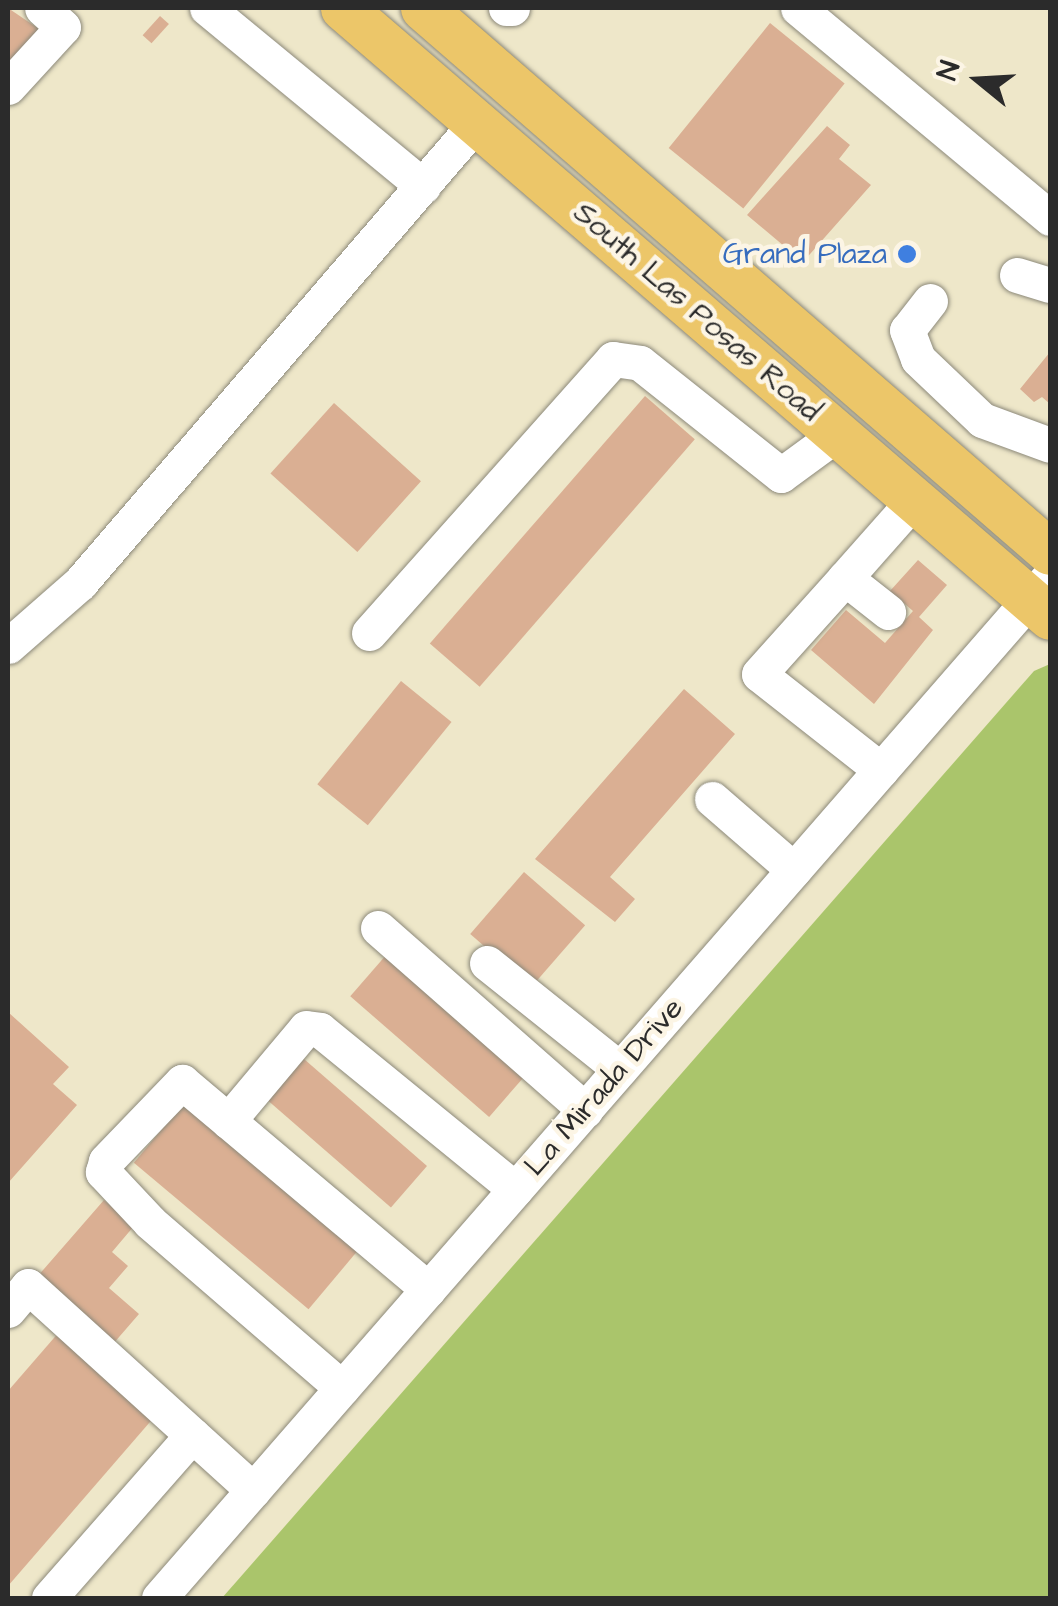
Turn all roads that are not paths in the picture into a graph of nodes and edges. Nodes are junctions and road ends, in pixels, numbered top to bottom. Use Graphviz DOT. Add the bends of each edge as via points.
graph roads {
  1 [pos="42,8"];
  2 [pos="207,8"];
  3 [pos="343,8"];
  4 [pos="424,8"];
  5 [pos="798,8"];
  6 [pos="8,86"];
  7 [pos="477,122"];
  8 [pos="423,186"];
  9 [pos="1050,218"];
  10 [pos="1017,274"];
  11 [pos="1050,285"];
  12 [pos="930,301"];
  13 [pos="837,434"];
  14 [pos="1046,442"];
  15 [pos="914,500"];
  16 [pos="1050,552"];
  17 [pos="845,578"];
  18 [pos="1044,598"];
  19 [pos="888,612"];
  20 [pos="369,633"];
  21 [pos="8,646"];
  22 [pos="881,770"];
  23 [pos="712,799"];
  24 [pos="794,870"];
  25 [pos="378,928"];
  26 [pos="488,963"];
  27 [pos="620,1069"];
  28 [pos="584,1110"];
  29 [pos="228,1121"];
  30 [pos="515,1189"];
  31 [pos="428,1289"];
  32 [pos="18,1298"];
  33 [pos="342,1388"];
  34 [pos="192,1435"];
  35 [pos="253,1490"];
  36 [pos="49,1598"];
  37 [pos="159,1598"];
  1 -- 6 [label="street" via="62,26"];
  2 -- 8 [label="street"];
  3 -- 7 [label="main road, South Las Posas Road"];
  4 -- 16 [label="main road, South Las Posas Road"];
  5 -- 9 [label="street"];
  7 -- 8 [label="street"];
  7 -- 13 [label="main road, South Las Posas Road"];
  8 -- 21 [label="street" via="80,583"];
  10 -- 11 [label="street"];
  12 -- 14 [label="street" via="907,330 908,344 982,420"];
  13 -- 15 [label="main road, South Las Posas Road"];
  13 -- 20 [label="street" via="781,475 640,363 613,358"];
  15 -- 17 [label="street"];
  15 -- 18 [label="main road, South Las Posas Road"];
  17 -- 19 [label="street"];
  17 -- 22 [label="street" via="760,674"];
  18 -- 22 [label="street, La Mirada Drive"];
  22 -- 24 [label="street, La Mirada Drive"];
  23 -- 24 [label="street"];
  24 -- 27 [label="street, La Mirada Drive"];
  25 -- 28 [label="street"];
  26 -- 27 [label="street"];
  27 -- 28 [label="street, La Mirada Drive"];
  28 -- 30 [label="street, La Mirada Drive"];
  29 -- 30 [label="street" via="306,1028 320,1030"];
  29 -- 31 [label="street"];
  29 -- 33 [label="street" via="182,1082 106,1161 103,1172 150,1222"];
  30 -- 31 [label="street, La Mirada Drive"];
  31 -- 33 [label="street, La Mirada Drive"];
  32 -- 34 [label="street"];
  33 -- 35 [label="street, La Mirada Drive"];
  34 -- 35 [label="street"];
  34 -- 36 [label="street"];
  35 -- 37 [label="street, La Mirada Drive"];
}
